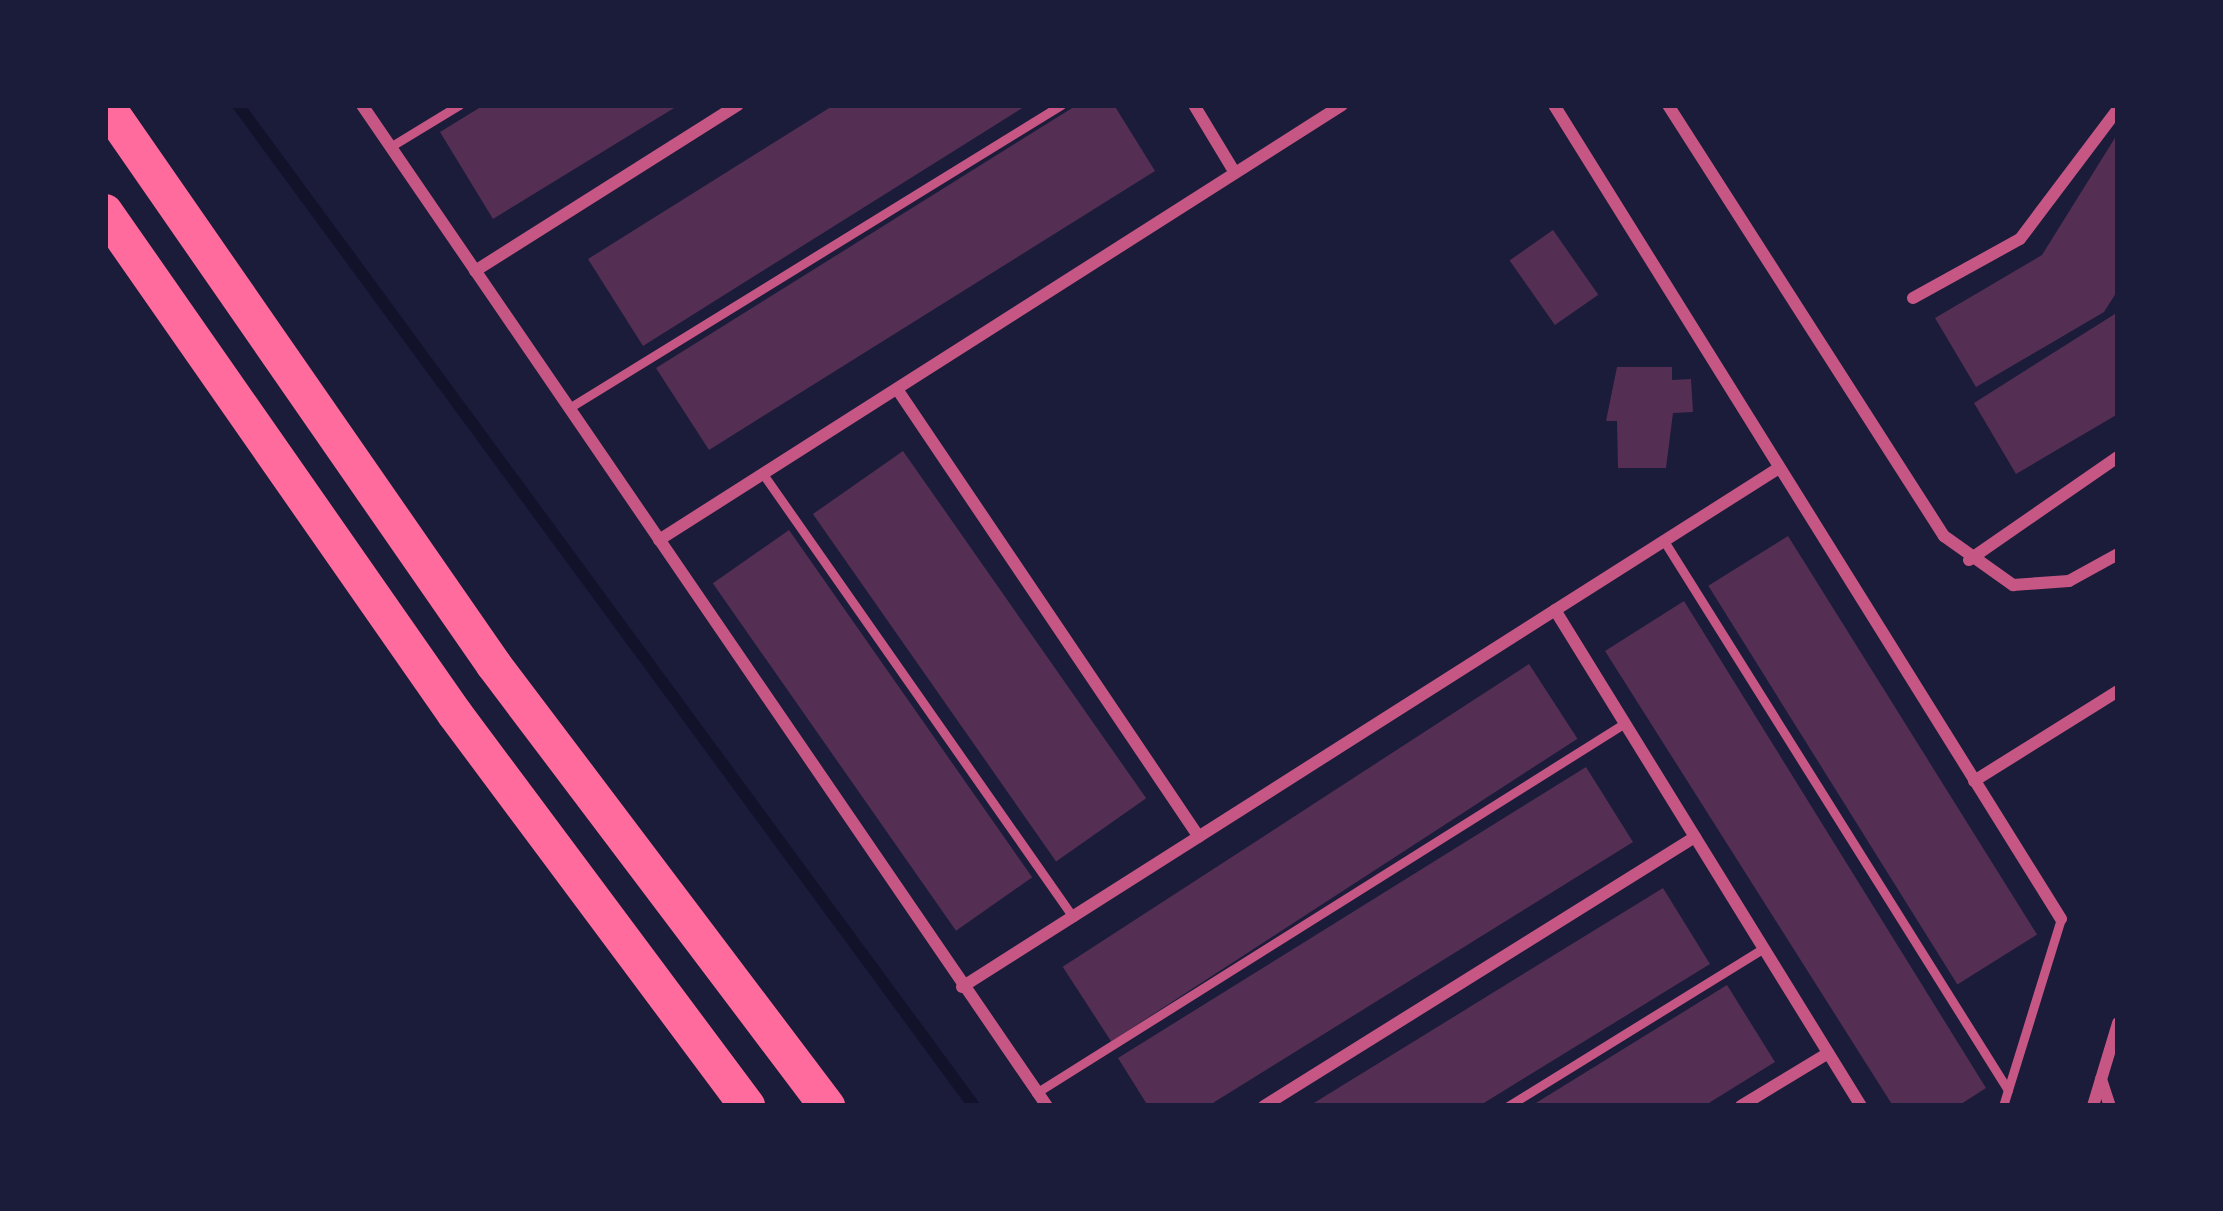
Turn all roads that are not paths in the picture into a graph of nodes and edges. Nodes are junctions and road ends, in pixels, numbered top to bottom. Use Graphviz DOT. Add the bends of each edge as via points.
graph roads {
  1 [pos="106,105"];
  2 [pos="362,105"];
  3 [pos="459,105"];
  4 [pos="738,105"];
  5 [pos="1060,105"];
  6 [pos="1194,105"];
  7 [pos="1342,105"];
  8 [pos="1555,105"];
  9 [pos="1668,105"];
  10 [pos="2118,109"];
  11 [pos="390,147"];
  12 [pos="1235,173"];
  13 [pos="105,212"];
  14 [pos="475,271"];
  15 [pos="1913,298"];
  16 [pos="897,389"];
  17 [pos="568,408"];
  18 [pos="2118,457"];
  19 [pos="1780,468"];
  20 [pos="764,474"];
  21 [pos="659,540"];
  22 [pos="1664,541"];
  23 [pos="2118,554"];
  24 [pos="1970,560"];
  25 [pos="1555,610"];
  26 [pos="2118,691"];
  27 [pos="1624,723"];
  28 [pos="1974,781"];
  29 [pos="1199,836"];
  30 [pos="1695,837"];
  31 [pos="1073,917"];
  32 [pos="2060,919"];
  33 [pos="1764,948"];
  34 [pos="962,987"];
  35 [pos="2118,1023"];
  36 [pos="1828,1053"];
  37 [pos="2101,1079"];
  38 [pos="2008,1090"];
  39 [pos="1036,1093"];
  40 [pos="747,1106"];
  41 [pos="827,1106"];
  42 [pos="1047,1106"];
  43 [pos="1264,1106"];
  44 [pos="1508,1106"];
  45 [pos="1741,1106"];
  46 [pos="1861,1106"];
  47 [pos="2003,1106"];
  48 [pos="2093,1106"];
  49 [pos="2110,1106"];
  1 -- 41 [label="highway" via="494,665"];
  2 -- 11 [label="street"];
  3 -- 11 [label="lane"];
  4 -- 14 [label="street"];
  5 -- 17 [label="lane"];
  6 -- 12 [label="street"];
  7 -- 12 [label="street"];
  8 -- 19 [label="street"];
  9 -- 24 [label="street" via="1918,506"];
  10 -- 15 [label="street" via="2020,239"];
  11 -- 14 [label="street"];
  12 -- 16 [label="street"];
  13 -- 40 [label="highway" via="455,714"];
  14 -- 17 [label="street"];
  16 -- 20 [label="street"];
  16 -- 29 [label="street"];
  17 -- 21 [label="street"];
  18 -- 24 [label="street"];
  19 -- 22 [label="street"];
  19 -- 28 [label="street"];
  20 -- 21 [label="street"];
  20 -- 31 [label="lane"];
  21 -- 34 [label="street"];
  22 -- 25 [label="street"];
  22 -- 38 [label="lane"];
  23 -- 24 [label="street" via="2069,581 2038,587 2013,585"];
  25 -- 27 [label="street"];
  25 -- 29 [label="street"];
  26 -- 28 [label="street"];
  27 -- 30 [label="street"];
  27 -- 39 [label="lane"];
  28 -- 32 [label="street"];
  29 -- 31 [label="street"];
  30 -- 33 [label="street"];
  30 -- 43 [label="street"];
  31 -- 34 [label="street"];
  32 -- 38 [label="lane"];
  33 -- 36 [label="street"];
  33 -- 44 [label="lane"];
  34 -- 39 [label="street"];
  35 -- 37 [label="street"];
  36 -- 45 [label="street"];
  36 -- 46 [label="street"];
  37 -- 48 [label="street"];
  37 -- 49 [label="street"];
  38 -- 47 [label="lane"];
  39 -- 42 [label="street"];
}
